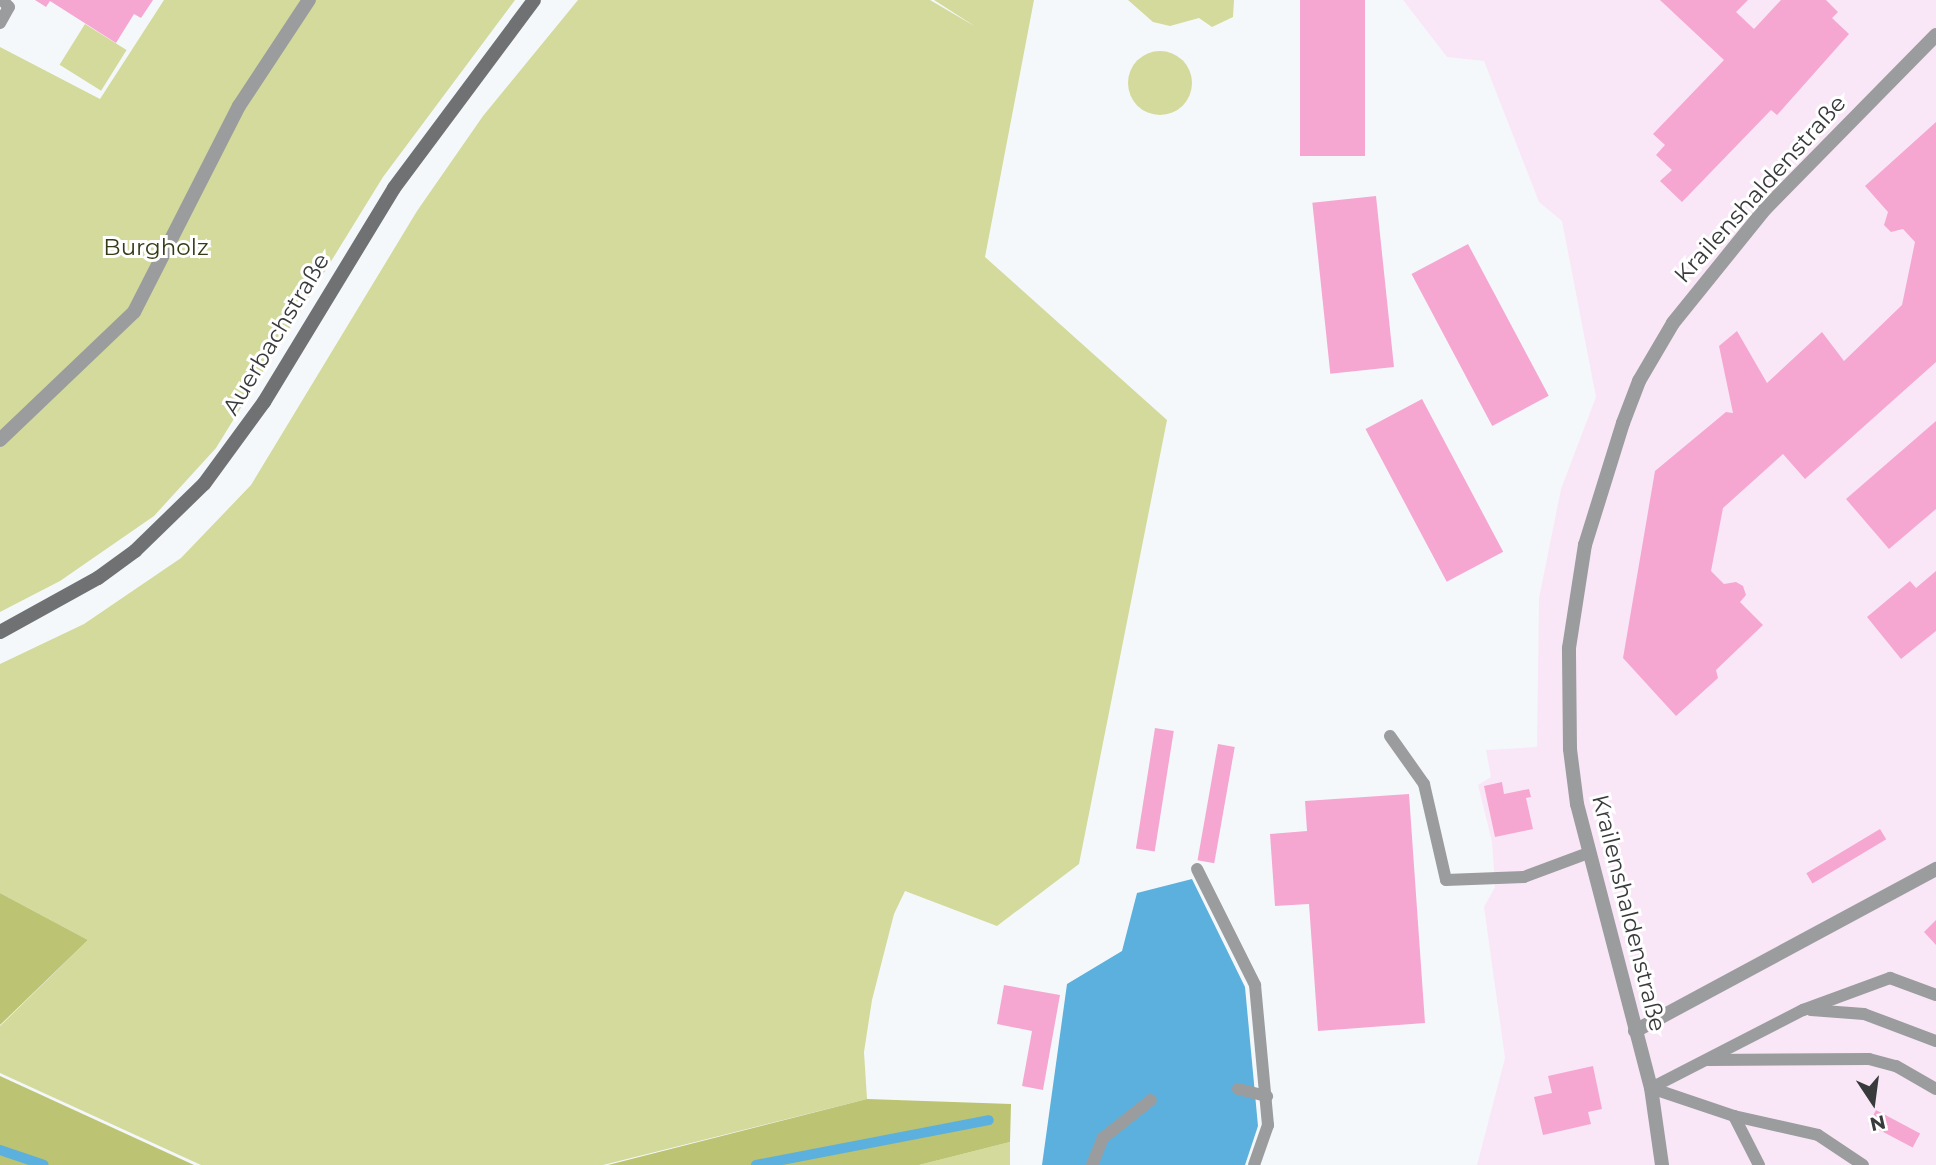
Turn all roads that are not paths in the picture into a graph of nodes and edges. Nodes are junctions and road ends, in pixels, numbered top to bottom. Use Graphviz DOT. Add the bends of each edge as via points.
graph roads {
  1 [pos="2,0"];
  2 [pos="309,0"];
  3 [pos="534,0"];
  4 [pos="0,23"];
  5 [pos="1936,35"];
  6 [pos="0,440"];
  7 [pos="0,632"];
  8 [pos="1390,736"];
  9 [pos="1586,854"];
  10 [pos="1197,869"];
  11 [pos="1936,869"];
  12 [pos="1936,995"];
  13 [pos="1803,1010"];
  14 [pos="1635,1031"];
  15 [pos="1936,1041"];
  16 [pos="1704,1060"];
  17 [pos="1651,1088"];
  18 [pos="1238,1089"];
  19 [pos="1936,1089"];
  20 [pos="1267,1096"];
  21 [pos="1151,1100"];
  22 [pos="1734,1116"];
  23 [pos="1092,1165"];
  24 [pos="1254,1165"];
  25 [pos="1662,1165"];
  26 [pos="1759,1165"];
  27 [pos="1863,1165"];
  1 -- 4 [label="lane" via="9,7"];
  2 -- 6 [label="street" via="239,106 134,312 13,433"];
  3 -- 7 [label="main road, Auerbachstraße" via="394,188 264,402 204,484 135,551 98,578"];
  5 -- 9 [label="street, Krailenshaldenstraße" via="1830,140 1723,258 1673,323 1639,381 1601,491 1572,618 1570,749"];
  8 -- 9 [label="lane" via="1424,784 1446,880 1524,877"];
  9 -- 14 [label="street, Krailenshaldenstraße"];
  10 -- 20 [label="lane" via="1255,985"];
  11 -- 14 [label="street"];
  12 -- 13 [label="lane" via="1890,978"];
  13 -- 15 [label="lane" via="1864,1014"];
  13 -- 16 [label="lane"];
  14 -- 17 [label="street, Krailenshaldenstraße"];
  16 -- 17 [label="lane"];
  16 -- 19 [label="lane" via="1869,1059 1896,1066"];
  17 -- 22 [label="lane"];
  17 -- 25 [label="street, Krailenshaldenstraße"];
  18 -- 20 [label="lane"];
  20 -- 24 [label="lane" via="1268,1125"];
  21 -- 23 [label="lane" via="1103,1138"];
  22 -- 26 [label="lane"];
  22 -- 27 [label="lane" via="1818,1135"];
}
